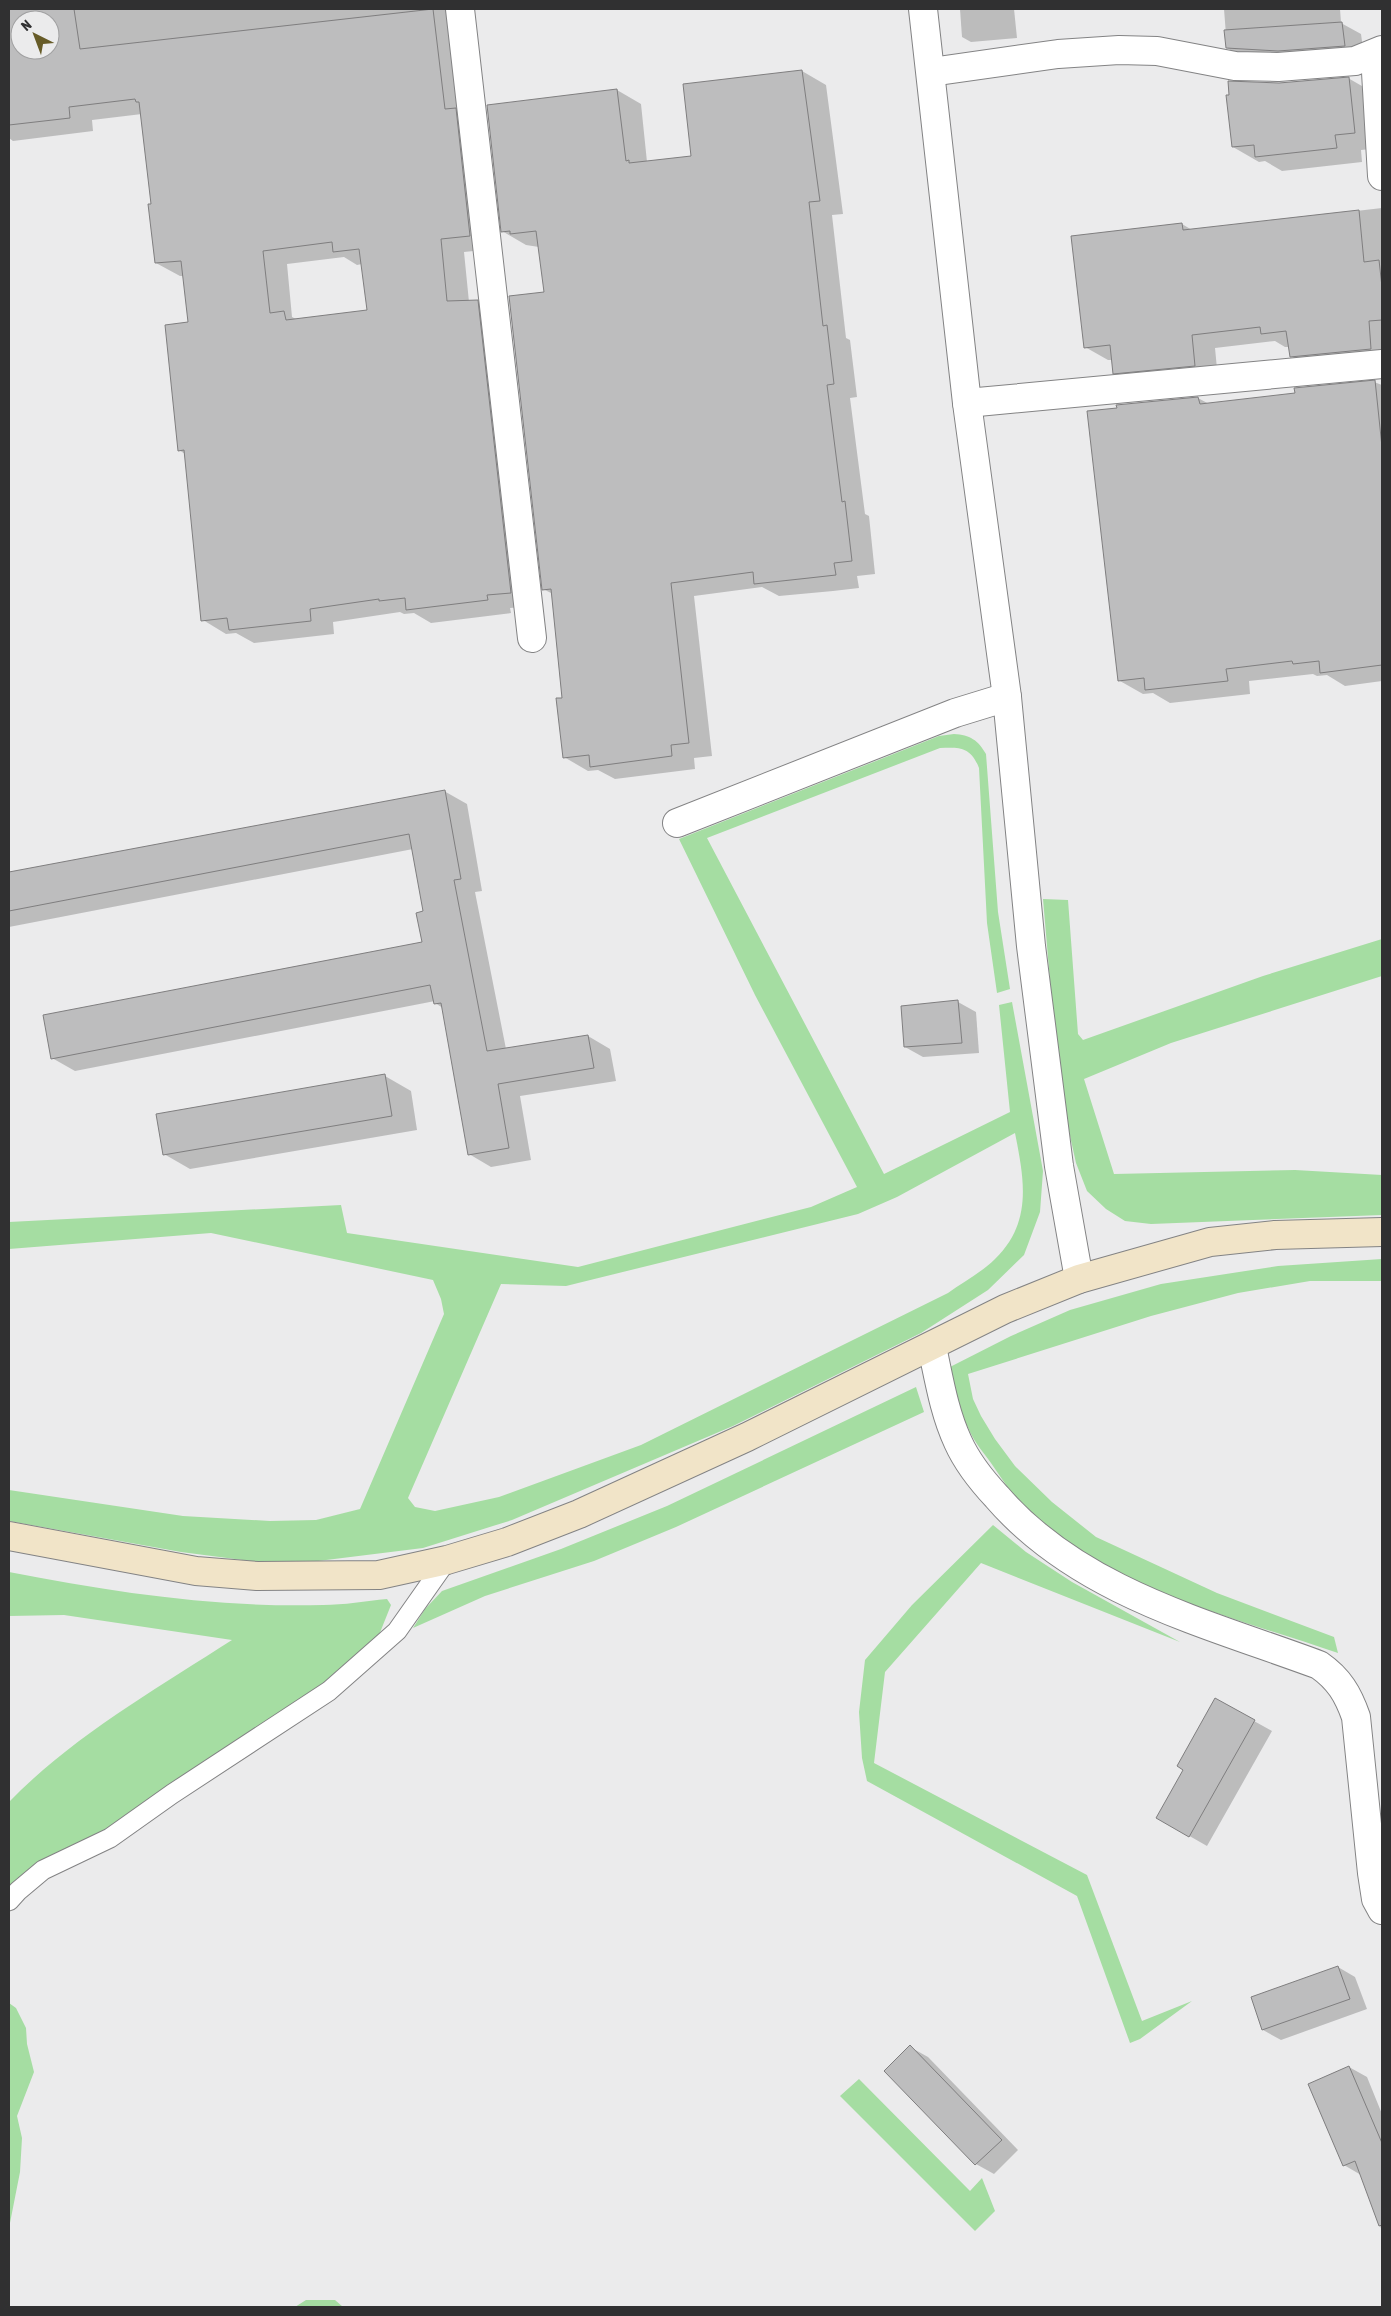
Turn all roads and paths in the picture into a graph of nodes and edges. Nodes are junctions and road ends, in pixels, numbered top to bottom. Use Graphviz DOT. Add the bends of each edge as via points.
graph roads {
  1 [pos="460,9"];
  2 [pos="923,9"];
  3 [pos="1382,51"];
  4 [pos="931,72"];
  5 [pos="1382,176"];
  6 [pos="1382,364"];
  7 [pos="967,403"];
  8 [pos="532,638"];
  9 [pos="1007,697"];
  10 [pos="678,823"];
  11 [pos="1382,1232"];
  12 [pos="1079,1279"];
  13 [pos="932,1347"];
  14 [pos="9,1536"];
  15 [pos="447,1560"];
  16 [pos="9,1901"];
  17 [pos="1382,1910"];
  1 -- 8 [label="street"];
  2 -- 4 [label="street"];
  3 -- 4 [label="street" via="1355,61 1278,67 1234,66 1157,50 1119,50 1058,54"];
  3 -- 5 [label="street" via="1376,72"];
  4 -- 7 [label="street"];
  6 -- 7 [label="street"];
  7 -- 9 [label="street"];
  9 -- 10 [label="street" via="955,713"];
  9 -- 12 [label="street" via="1032,955 1058,1166"];
  11 -- 12 [label="street" via="1275,1235 1210,1242"];
  12 -- 13 [label="street" via="1005,1308"];
  13 -- 15 [label="street" via="579,1514 507,1542"];
  13 -- 17 [label="street" via="948,1418 958,1442 986,1486 1031,1532 1086,1571 1126,1591 1173,1613 1319,1665 1334,1676 1348,1695 1356,1717 1372,1873 1376,1899"];
  14 -- 15 [label="street" via="196,1571 257,1576 379,1575"];
  15 -- 16 [label="lane" via="397,1630 329,1691 110,1838 43,1870"];
}
